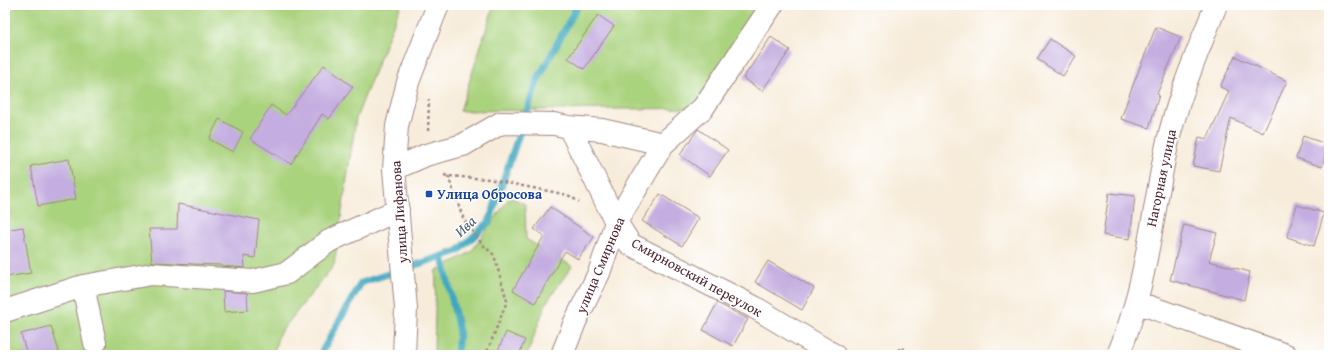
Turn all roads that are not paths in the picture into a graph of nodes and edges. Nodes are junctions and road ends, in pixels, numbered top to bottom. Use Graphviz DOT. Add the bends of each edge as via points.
graph roads {
  1 [pos="438,5"];
  2 [pos="772,5"];
  3 [pos="1216,5"];
  4 [pos="562,126"];
  5 [pos="663,144"];
  6 [pos="394,169"];
  7 [pos="398,210"];
  8 [pos="616,222"];
  9 [pos="83,286"];
  10 [pos="1136,302"];
  11 [pos="5,311"];
  12 [pos="95,343"];
  13 [pos="404,355"];
  14 [pos="562,355"];
  15 [pos="834,355"];
  16 [pos="1118,355"];
  17 [pos="1286,355"];
  1 -- 6 [label="street, улица Лифанова" via="408,82 397,126"];
  2 -- 5 [label="street, улица Смирнова" via="703,108"];
  3 -- 10 [label="street, Нагорная улица" via="1181,96 1167,144"];
  4 -- 5 [label="street" via="602,130"];
  4 -- 6 [label="street" via="501,123 464,145 426,155"];
  4 -- 8 [label="street, Смирновский переулок"];
  5 -- 8 [label="street, улица Смирнова"];
  6 -- 7 [label="street, улица Лифанова"];
  7 -- 9 [label="street" via="329,241 288,273 253,281 152,274"];
  7 -- 13 [label="street, улица Лифанова" via="406,309"];
  8 -- 14 [label="street, улица Смирнова" via="599,273"];
  8 -- 15 [label="street, Смирновский переулок" via="630,244 754,307"];
  9 -- 11 [label="street"];
  9 -- 12 [label="street"];
  10 -- 16 [label="street, Нагорная улица"];
  10 -- 17 [label="street"];
}
